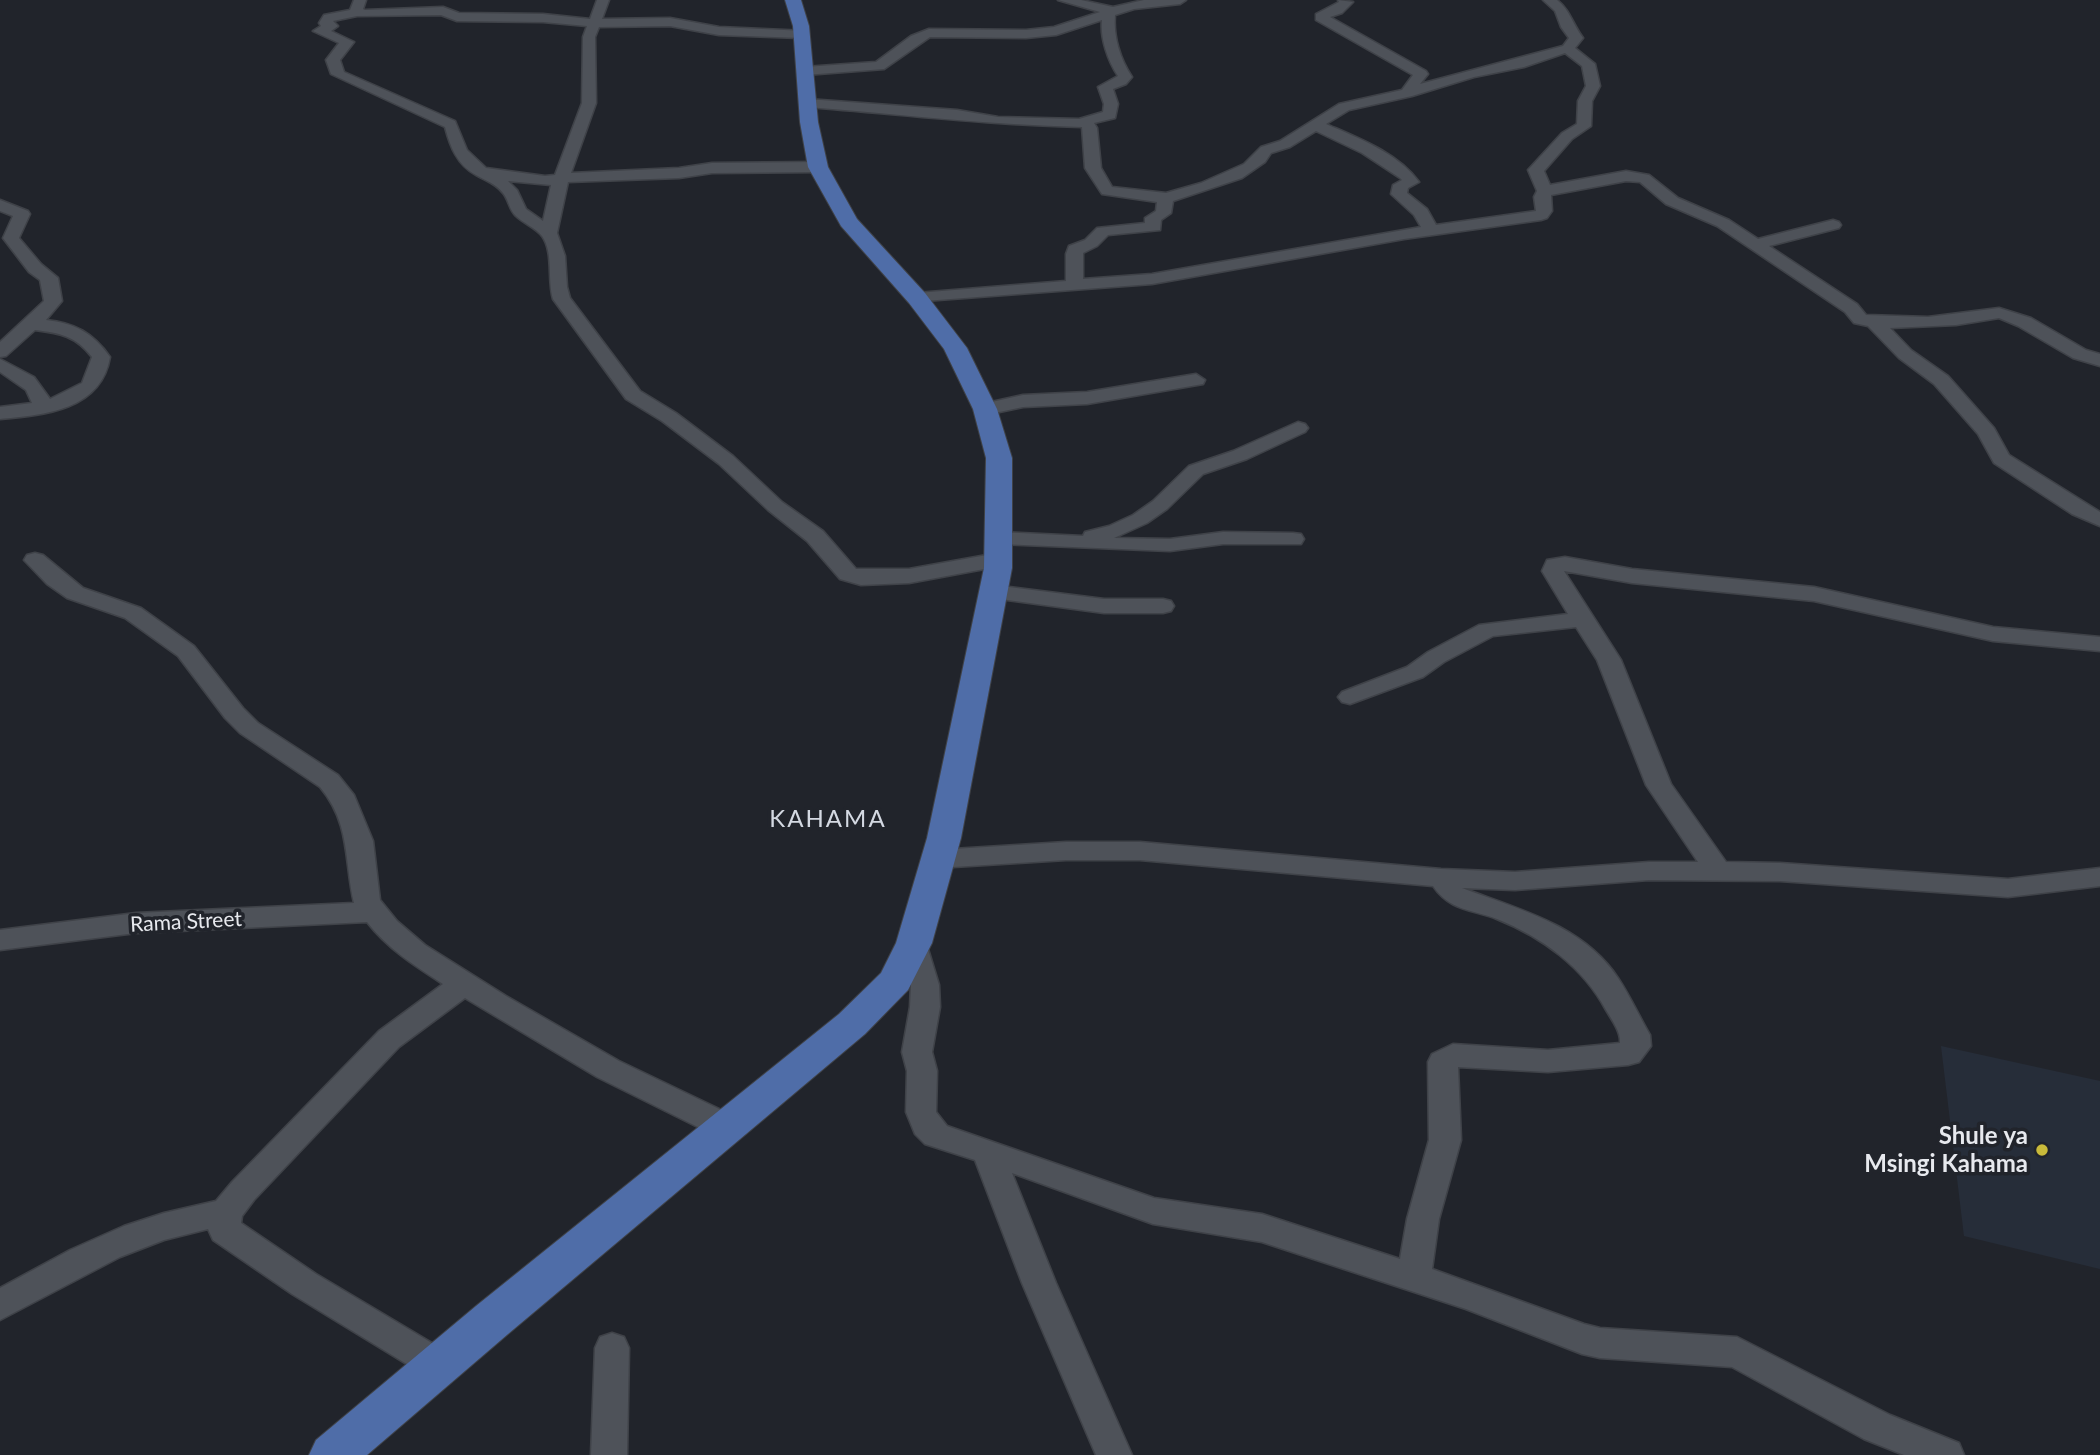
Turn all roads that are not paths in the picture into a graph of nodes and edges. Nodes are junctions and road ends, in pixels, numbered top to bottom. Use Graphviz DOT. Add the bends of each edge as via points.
graph roads {
  1 [pos="603,0"];
  2 [pos="793,0"];
  3 [pos="1064,0"];
  4 [pos="1180,0"];
  5 [pos="1343,0"];
  6 [pos="1549,0"];
  7 [pos="359,6"];
  8 [pos="1110,12"];
  9 [pos="594,23"];
  10 [pos="802,34"];
  11 [pos="1567,49"];
  12 [pos="805,71"];
  13 [pos="1407,93"];
  14 [pos="807,103"];
  15 [pos="1082,122"];
  16 [pos="1315,125"];
  17 [pos="818,167"];
  18 [pos="492,176"];
  19 [pos="562,178"];
  20 [pos="1545,191"];
  21 [pos="1166,198"];
  22 [pos="0,205"];
  23 [pos="1833,225"];
  24 [pos="1431,230"];
  25 [pos="549,233"];
  26 [pos="1755,245"];
  27 [pos="1073,285"];
  28 [pos="917,298"];
  29 [pos="1874,322"];
  30 [pos="29,324"];
  31 [pos="0,352"];
  32 [pos="2100,360"];
  33 [pos="0,365"];
  34 [pos="1196,380"];
  35 [pos="43,407"];
  36 [pos="985,409"];
  37 [pos="0,413"];
  38 [pos="1298,428"];
  39 [pos="2100,520"];
  40 [pos="1293,539"];
  41 [pos="1076,542"];
  42 [pos="998,549"];
  43 [pos="35,560"];
  44 [pos="993,592"];
  45 [pos="1163,606"];
  46 [pos="1583,619"];
  47 [pos="2099,644"];
  48 [pos="1350,697"];
  49 [pos="937,859"];
  50 [pos="1718,871"];
  51 [pos="2100,877"];
  52 [pos="1441,878"];
  53 [pos="373,912"];
  54 [pos="0,940"];
  55 [pos="914,943"];
  56 [pos="465,983"];
  57 [pos="727,1127"];
  58 [pos="988,1151"];
  59 [pos="226,1213"];
  60 [pos="1414,1277"];
  61 [pos="0,1305"];
  62 [pos="612,1348"];
  63 [pos="440,1366"];
  64 [pos="332,1455"];
  65 [pos="608,1455"];
  66 [pos="1114,1455"];
  67 [pos="1945,1455"];
  1 -- 9 [label="street"];
  2 -- 10 [label="main road"];
  3 -- 8 [label="street"];
  4 -- 8 [label="street" via="1138,3"];
  5 -- 13 [label="street" via="1347,2 1338,10 1320,16 1421,74"];
  6 -- 11 [label="street" via="1562,9 1576,38"];
  7 -- 9 [label="street" via="443,11 457,17"];
  7 -- 18 [label="street" via="328,18 325,23 332,26 319,31 346,42 332,60 338,74 450,124 465,157 477,170"];
  8 -- 12 [label="street" via="1048,32 929,33 918,36 890,62 879,66"];
  8 -- 15 [label="street" via="1107,30 1125,76 1105,87 1110,116"];
  9 -- 10 [label="street" via="670,22 719,31"];
  9 -- 19 [label="street" via="589,37 589,103"];
  10 -- 12 [label="main road"];
  11 -- 13 [label="street"];
  11 -- 20 [label="street" via="1588,64 1593,86 1585,101 1584,126 1567,136 1536,170"];
  12 -- 14 [label="main road"];
  13 -- 16 [label="street" via="1344,107"];
  14 -- 15 [label="street" via="998,121"];
  14 -- 17 [label="main road"];
  15 -- 21 [label="street" via="1089,124 1093,168 1107,191"];
  16 -- 21 [label="street" via="1266,150 1259,162 1243,170"];
  16 -- 24 [label="street" via="1379,156 1408,176 1411,182 1401,185 1399,194 1422,212"];
  17 -- 19 [label="street" via="712,168"];
  17 -- 28 [label="main road" via="848,222"];
  18 -- 19 [label="street"];
  18 -- 25 [label="street" via="509,190 519,211"];
  19 -- 25 [label="street"];
  20 -- 24 [label="street" via="1544,211 1535,217"];
  20 -- 26 [label="street" via="1641,177 1672,201 1720,221"];
  21 -- 27 [label="street" via="1163,213 1153,218 1154,227 1103,231 1074,250 1077,273"];
  22 -- 30 [label="street" via="22,214 11,238 49,278 53,301"];
  23 -- 26 [label="street"];
  24 -- 27 [label="street" via="1153,279"];
  25 -- 42 [label="street" via="562,299 633,395 726,460 775,506 816,536 848,574 861,578 909,576"];
  26 -- 29 [label="street" via="1851,308 1860,320"];
  27 -- 28 [label="street"];
  28 -- 36 [label="main road" via="955,348"];
  29 -- 32 [label="street" via="1931,322 1998,313 2041,330 2089,359"];
  29 -- 39 [label="street" via="1905,355 1941,380 1987,432 2001,459"];
  30 -- 31 [label="street"];
  30 -- 35 [label="street" via="75,330 101,357 90,387"];
  33 -- 35 [label="street" via="32,383 40,392"];
  34 -- 36 [label="street"];
  35 -- 37 [label="street"];
  36 -- 42 [label="main road" via="999,458"];
  38 -- 41 [label="street" via="1196,470 1140,519 1117,531"];
  40 -- 41 [label="street" via="1223,538 1170,545"];
  41 -- 42 [label="street"];
  42 -- 44 [label="main road"];
  43 -- 53 [label="street" via="75,593 133,613 186,651 249,728 329,781 341,795 360,841 367,902"];
  44 -- 45 [label="street" via="1104,607"];
  44 -- 49 [label="main road"];
  46 -- 47 [label="street" via="1553,571 1555,565 1814,594 1993,634"];
  46 -- 48 [label="street" via="1487,630 1415,672"];
  46 -- 50 [label="street" via="1609,660 1659,785"];
  49 -- 52 [label="street" via="1140,851"];
  49 -- 55 [label="main road"];
  50 -- 51 [label="street" via="2008,888"];
  50 -- 52 [label="street" via="1515,881"];
  52 -- 60 [label="street" via="1453,895 1553,934 1588,962 1607,984 1635,1035 1636,1046 1628,1054 1561,1060 1453,1055 1443,1062 1445,1140 1423,1219"];
  53 -- 54 [label="street, Rama Street" via="136,923"];
  53 -- 56 [label="street" via="415,952"];
  55 -- 57 [label="main road" via="895,981 852,1024"];
  55 -- 58 [label="street" via="925,985 917,1052 922,1071 921,1112 936,1135"];
  56 -- 57 [label="street" via="608,1069"];
  56 -- 59 [label="street" via="389,1039"];
  57 -- 63 [label="main road"];
  58 -- 60 [label="street" via="1153,1211 1262,1228"];
  58 -- 66 [label="street"];
  59 -- 61 [label="street" via="150,1229 72,1264"];
  59 -- 63 [label="street" via="225,1230 244,1244"];
  60 -- 67 [label="street" via="1600,1343 1737,1352 1877,1427"];
  62 -- 65 [label="street"];
  63 -- 64 [label="main road"];
}
